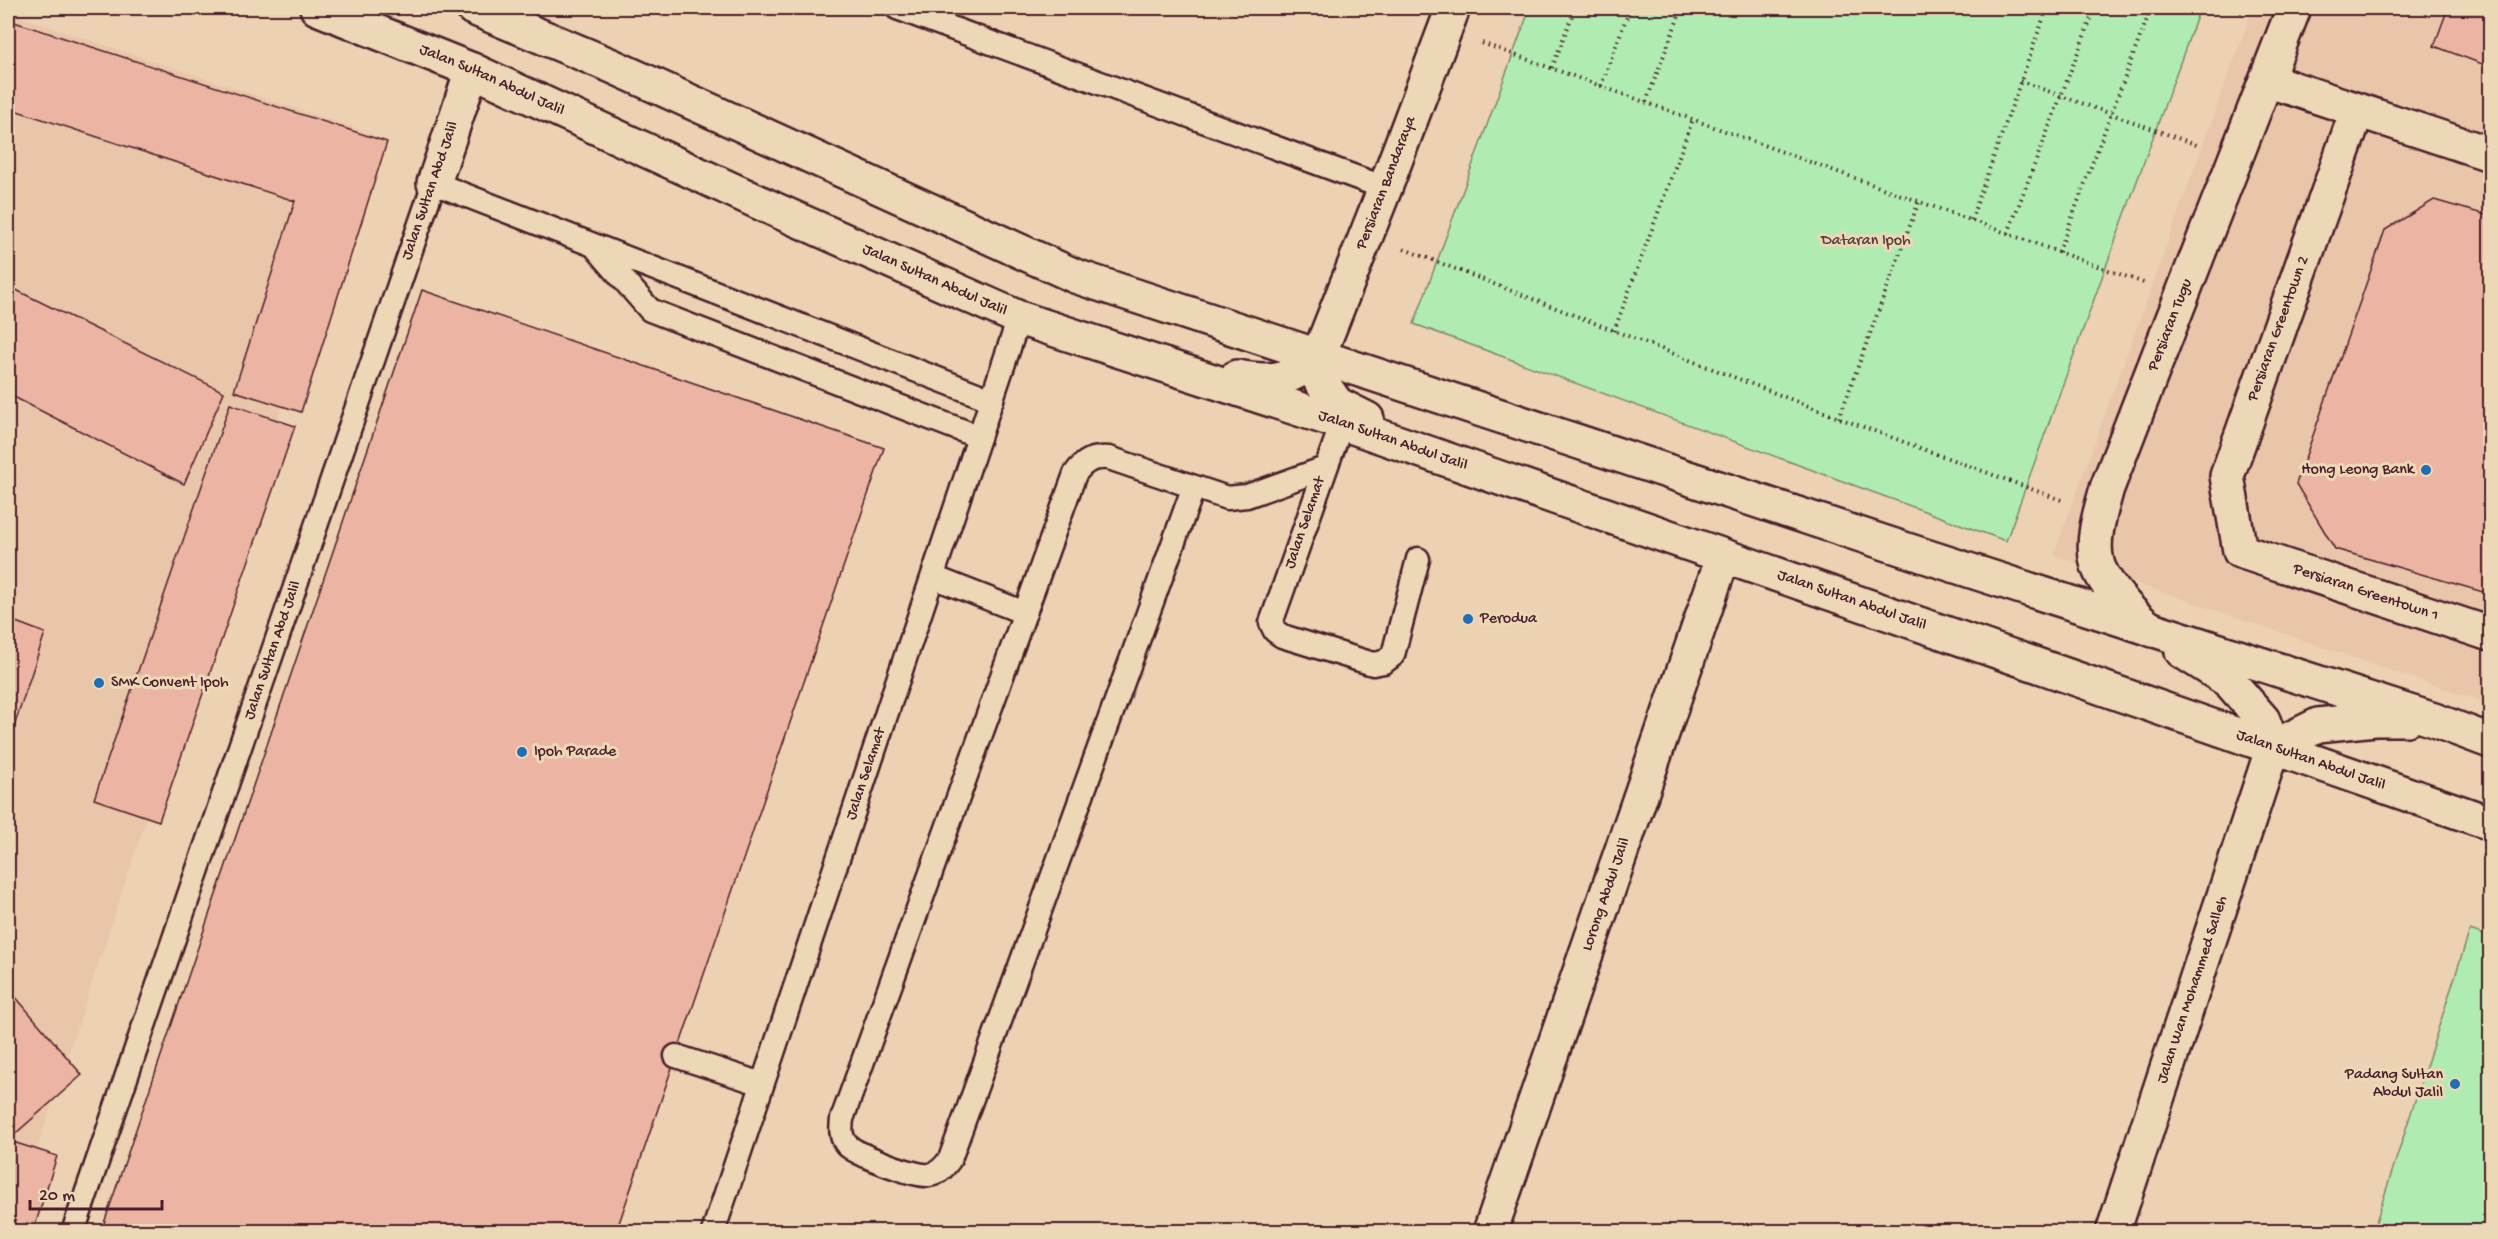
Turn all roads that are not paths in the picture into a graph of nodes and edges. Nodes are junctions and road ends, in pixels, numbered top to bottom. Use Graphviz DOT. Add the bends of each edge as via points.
graph roads {
  1 [pos="317,8"];
  2 [pos="473,8"];
  3 [pos="897,8"];
  4 [pos="2294,8"];
  5 [pos="1449,18"];
  6 [pos="472,70"];
  7 [pos="2267,80"];
  8 [pos="2357,111"];
  9 [pos="2490,154"];
  10 [pos="434,183"];
  11 [pos="1385,189"];
  12 [pos="594,246"];
  13 [pos="1019,318"];
  14 [pos="1318,357"];
  15 [pos="1184,372"];
  16 [pos="992,400"];
  17 [pos="1342,423"];
  18 [pos="979,437"];
  19 [pos="1325,468"];
  20 [pos="1492,476"];
  21 [pos="1193,489"];
  22 [pos="2240,551"];
  23 [pos="1723,557"];
  24 [pos="1418,559"];
  25 [pos="933,577"];
  26 [pos="1025,614"];
  27 [pos="2152,630"];
  28 [pos="2490,634"];
  29 [pos="2434,720"];
  30 [pos="2490,741"];
  31 [pos="2273,747"];
  32 [pos="2490,823"];
  33 [pos="676,1056"];
  34 [pos="762,1084"];
  35 [pos="73,1232"];
  36 [pos="713,1232"];
  37 [pos="1490,1232"];
  38 [pos="2113,1232"];
  1 -- 6 [label="street, Jalan Sultan Abdul Jalil"];
  2 -- 14 [label="street" via="623,71 1075,276"];
  3 -- 11 [label="lane"];
  4 -- 7 [label="street, Persiaran Tugu"];
  5 -- 11 [label="street, Persiaran Bandaraya"];
  6 -- 10 [label="street, Jalan Sultan Abd Jalil"];
  6 -- 13 [label="street, Jalan Sultan Abdul Jalil"];
  7 -- 8 [label="street"];
  7 -- 27 [label="street, Persiaran Tugu" via="2107,488 2100,515 2097,563 2108,584"];
  8 -- 9 [label="street"];
  8 -- 22 [label="street, Persiaran Greentown 2" via="2227,476"];
  10 -- 12 [label="lane"];
  10 -- 35 [label="lane, Jalan Sultan Abd Jalil"];
  11 -- 14 [label="street, Persiaran Bandaraya"];
  12 -- 16 [label="lane"];
  12 -- 18 [label="lane" via="650,310"];
  13 -- 15 [label="street, Jalan Sultan Abdul Jalil"];
  13 -- 16 [label="lane, Jalan Selamat"];
  14 -- 15 [label="street" via="1300,372 1276,381 1240,378 1202,368"];
  14 -- 20 [label="street" via="1320,380 1337,404 1466,454"];
  14 -- 27 [label="street"];
  15 -- 17 [label="street, Jalan Sultan Abdul Jalil"];
  16 -- 18 [label="lane, Jalan Selamat"];
  17 -- 19 [label="lane, Jalan Selamat"];
  17 -- 20 [label="street, Jalan Sultan Abdul Jalil"];
  18 -- 25 [label="lane, Jalan Selamat"];
  19 -- 21 [label="lane" via="1236,498"];
  19 -- 24 [label="lane, Jalan Selamat" via="1271,622 1275,631 1373,664 1384,662 1393,655"];
  20 -- 23 [label="street, Jalan Sultan Abdul Jalil"];
  21 -- 26 [label="lane" via="1109,458 1096,457 1083,463 1075,474"];
  21 -- 26 [label="lane" via="950,1159 930,1175 917,1174 852,1149 841,1132 842,1119"];
  22 -- 28 [label="street, Persiaran Greentown 1"];
  23 -- 31 [label="street, Jalan Sultan Abdul Jalil"];
  23 -- 37 [label="street, Lorong Abdul Jalil"];
  25 -- 26 [label="lane"];
  25 -- 34 [label="lane, Jalan Selamat"];
  27 -- 29 [label="street"];
  27 -- 31 [label="street" via="2229,681 2263,720"];
  29 -- 30 [label="street"];
  29 -- 31 [label="street" via="2375,719 2318,725"];
  31 -- 32 [label="street, Jalan Sultan Abdul Jalil"];
  31 -- 38 [label="street, Jalan Wan Mohammed Salleh"];
  33 -- 34 [label="lane"];
  34 -- 36 [label="lane, Jalan Selamat"];
}
